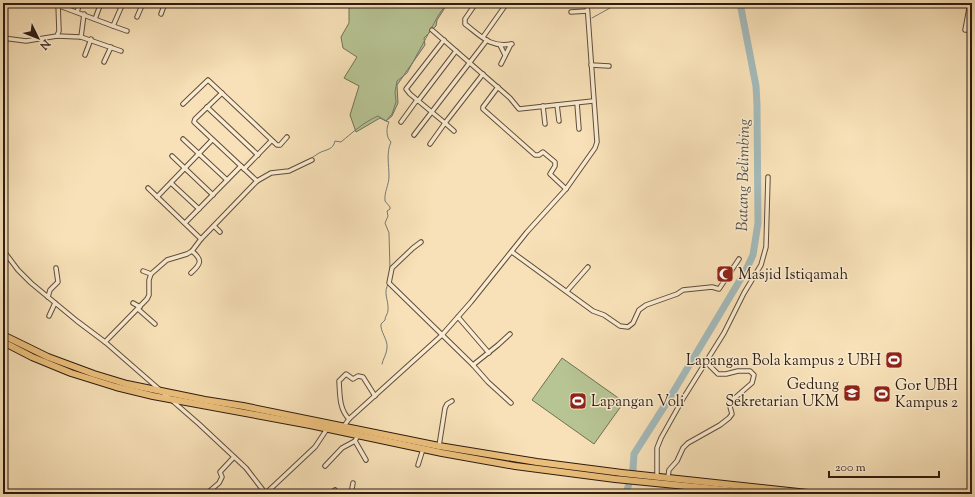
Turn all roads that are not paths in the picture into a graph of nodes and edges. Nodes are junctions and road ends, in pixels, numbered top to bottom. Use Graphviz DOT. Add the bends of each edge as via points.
graph roads {
  1 [pos="80,3"];
  2 [pos="101,3"];
  3 [pos="123,3"];
  4 [pos="143,3"];
  5 [pos="165,3"];
  6 [pos="476,3"];
  7 [pos="507,3"];
  8 [pos="587,3"];
  9 [pos="970,3"];
  10 [pos="58,4"];
  11 [pos="76,12"];
  12 [pos="571,12"];
  13 [pos="587,12"];
  14 [pos="84,14"];
  15 [pos="161,14"];
  16 [pos="137,17"];
  17 [pos="95,19"];
  18 [pos="113,26"];
  19 [pos="432,30"];
  20 [pos="972,30"];
  21 [pos="127,31"];
  22 [pos="57,36"];
  23 [pos="81,37"];
  24 [pos="483,37"];
  25 [pos="3,38"];
  26 [pos="91,39"];
  27 [pos="444,40"];
  28 [pos="487,40"];
  29 [pos="500,45"];
  30 [pos="110,47"];
  31 [pos="121,51"];
  32 [pos="456,51"];
  33 [pos="85,55"];
  34 [pos="505,55"];
  35 [pos="104,62"];
  36 [pos="470,62"];
  37 [pos="500,64"];
  38 [pos="592,65"];
  39 [pos="609,66"];
  40 [pos="484,74"];
  41 [pos="498,87"];
  42 [pos="222,93"];
  43 [pos="417,100"];
  44 [pos="593,101"];
  45 [pos="577,103"];
  46 [pos="183,104"];
  47 [pos="558,105"];
  48 [pos="543,106"];
  49 [pos="207,107"];
  50 [pos="432,113"];
  51 [pos="559,121"];
  52 [pos="400,122"];
  53 [pos="445,123"];
  54 [pos="545,124"];
  55 [pos="579,129"];
  56 [pos="454,131"];
  57 [pos="414,135"];
  58 [pos="287,137"];
  59 [pos="183,139"];
  60 [pos="212,140"];
  61 [pos="271,141"];
  62 [pos="430,144"];
  63 [pos="199,154"];
  64 [pos="258,155"];
  65 [pos="172,156"];
  66 [pos="312,160"];
  67 [pos="242,167"];
  68 [pos="185,168"];
  69 [pos="768,177"];
  70 [pos="227,180"];
  71 [pos="256,182"];
  72 [pos="171,183"];
  73 [pos="148,188"];
  74 [pos="566,189"];
  75 [pos="213,194"];
  76 [pos="157,197"];
  77 [pos="199,209"];
  78 [pos="185,223"];
  79 [pos="214,226"];
  80 [pos="220,232"];
  81 [pos="201,239"];
  82 [pos="421,242"];
  83 [pos="3,250"];
  84 [pos="192,251"];
  85 [pos="512,252"];
  86 [pos="739,259"];
  87 [pos="56,268"];
  88 [pos="588,268"];
  89 [pos="143,271"];
  90 [pos="191,273"];
  91 [pos="150,274"];
  92 [pos="567,292"];
  93 [pos="48,297"];
  94 [pos="56,303"];
  95 [pos="133,304"];
  96 [pos="139,308"];
  97 [pos="49,316"];
  98 [pos="458,317"];
  99 [pos="155,324"];
  100 [pos="510,334"];
  101 [pos="3,335"];
  102 [pos="442,335"];
  103 [pos="3,342"];
  104 [pos="105,342"];
  105 [pos="489,353"];
  106 [pos="706,362"];
  107 [pos="473,365"];
  108 [pos="147,391"];
  109 [pos="161,391"];
  110 [pos="375,396"];
  111 [pos="172,399"];
  112 [pos="452,401"];
  113 [pos="511,403"];
  114 [pos="349,419"];
  115 [pos="344,426"];
  116 [pos="327,429"];
  117 [pos="356,438"];
  118 [pos="415,444"];
  119 [pos="439,446"];
  120 [pos="423,449"];
  121 [pos="234,457"];
  122 [pos="366,460"];
  123 [pos="418,465"];
  124 [pos="325,466"];
  125 [pos="655,476"];
  126 [pos="668,477"];
  127 [pos="353,483"];
  128 [pos="336,490"];
  129 [pos="206,494"];
  130 [pos="266,494"];
  131 [pos="330,494"];
  132 [pos="351,494"];
  133 [pos="766,494"];
  134 [pos="817,494"];
  1 -- 11 [label="street"];
  2 -- 17 [label="street"];
  3 -- 18 [label="street"];
  4 -- 16 [label="street"];
  5 -- 15 [label="street"];
  6 -- 24 [label="street" via="464,22"];
  7 -- 24 [label="street"];
  8 -- 13 [label="street"];
  9 -- 20 [label="street" via="965,30"];
  10 -- 11 [label="street"];
  10 -- 22 [label="street"];
  11 -- 14 [label="street"];
  12 -- 13 [label="street"];
  13 -- 38 [label="street"];
  14 -- 17 [label="street"];
  14 -- 23 [label="street"];
  17 -- 18 [label="street"];
  18 -- 21 [label="street"];
  19 -- 27 [label="street"];
  22 -- 23 [label="street"];
  22 -- 25 [label="street" via="26,41"];
  23 -- 26 [label="street"];
  24 -- 28 [label="street"];
  26 -- 30 [label="street"];
  26 -- 33 [label="street"];
  27 -- 32 [label="street"];
  27 -- 43 [label="street" via="406,89"];
  28 -- 29 [label="street"];
  28 -- 36 [label="street"];
  29 -- 34 [label="street"];
  29 -- 34 [label="street" via="511,44"];
  30 -- 31 [label="street"];
  30 -- 35 [label="street"];
  32 -- 36 [label="street"];
  32 -- 43 [label="street"];
  34 -- 37 [label="street"];
  36 -- 40 [label="street"];
  36 -- 50 [label="street"];
  38 -- 39 [label="street"];
  38 -- 44 [label="street"];
  40 -- 41 [label="street"];
  40 -- 53 [label="street"];
  41 -- 48 [label="street" via="519,109"];
  41 -- 74 [label="street" via="482,109 535,155 543,152 555,162 550,174"];
  42 -- 46 [label="street" via="207,80"];
  42 -- 49 [label="street"];
  42 -- 61 [label="street"];
  43 -- 50 [label="street"];
  43 -- 52 [label="street"];
  44 -- 45 [label="street"];
  44 -- 74 [label="street" via="596,146"];
  45 -- 47 [label="street"];
  45 -- 55 [label="street"];
  47 -- 48 [label="street"];
  47 -- 51 [label="street"];
  48 -- 54 [label="street"];
  49 -- 60 [label="street" via="194,121"];
  49 -- 64 [label="street"];
  50 -- 53 [label="street"];
  50 -- 57 [label="street"];
  53 -- 56 [label="street"];
  53 -- 62 [label="street"];
  58 -- 61 [label="street" via="279,146"];
  59 -- 63 [label="street"];
  60 -- 63 [label="street"];
  60 -- 67 [label="street"];
  61 -- 64 [label="street"];
  63 -- 68 [label="street"];
  63 -- 70 [label="street"];
  64 -- 67 [label="street"];
  65 -- 68 [label="street"];
  66 -- 71 [label="street" via="289,171 271,173"];
  67 -- 70 [label="street"];
  67 -- 71 [label="street"];
  68 -- 72 [label="street"];
  68 -- 75 [label="street"];
  69 -- 106 [label="street" via="766,247 761,265"];
  70 -- 75 [label="street"];
  71 -- 79 [label="street"];
  72 -- 76 [label="street"];
  72 -- 77 [label="street"];
  73 -- 76 [label="street"];
  74 -- 85 [label="street"];
  75 -- 77 [label="street"];
  76 -- 78 [label="street"];
  77 -- 78 [label="street"];
  78 -- 81 [label="street"];
  79 -- 80 [label="street"];
  79 -- 81 [label="street"];
  81 -- 84 [label="street"];
  82 -- 102 [label="street" via="392,268 389,282"];
  83 -- 93 [label="street" via="23,275"];
  84 -- 90 [label="street" via="200,261"];
  84 -- 91 [label="street" via="167,260"];
  85 -- 92 [label="street"];
  85 -- 98 [label="street"];
  86 -- 92 [label="street" via="719,289 712,287 683,290 646,305 639,310 633,323 628,327 617,325"];
  87 -- 93 [label="street" via="58,282 50,290"];
  88 -- 92 [label="street"];
  89 -- 91 [label="street"];
  91 -- 96 [label="street" via="149,295"];
  93 -- 94 [label="street"];
  94 -- 97 [label="street"];
  94 -- 104 [label="street"];
  95 -- 96 [label="street"];
  96 -- 99 [label="street"];
  96 -- 104 [label="street"];
  98 -- 102 [label="street"];
  98 -- 105 [label="street"];
  100 -- 105 [label="street"];
  101 -- 108 [label="highway" via="59,362"];
  102 -- 107 [label="street"];
  102 -- 110 [label="street"];
  103 -- 108 [label="highway" via="58,368 106,385"];
  104 -- 109 [label="street"];
  105 -- 107 [label="street"];
  106 -- 125 [label="street" via="657,448"];
  106 -- 126 [label="street" via="718,374 738,370 750,371 754,378 752,383 729,403 732,414 729,418 685,445 669,470"];
  107 -- 113 [label="street"];
  108 -- 109 [label="highway"];
  108 -- 111 [label="highway"];
  109 -- 111 [label="street"];
  109 -- 115 [label="highway"];
  110 -- 114 [label="street"];
  110 -- 114 [label="street" via="363,378 358,376 352,379 344,375 339,381 340,401 343,413"];
  111 -- 116 [label="highway"];
  111 -- 121 [label="street"];
  112 -- 119 [label="street" via="445,408"];
  114 -- 115 [label="street"];
  115 -- 118 [label="highway"];
  116 -- 117 [label="highway"];
  116 -- 130 [label="street" via="315,447"];
  117 -- 118 [label="highway"];
  117 -- 122 [label="street"];
  117 -- 124 [label="street"];
  118 -- 119 [label="highway"];
  118 -- 120 [label="highway"];
  119 -- 125 [label="highway" via="537,462"];
  120 -- 123 [label="street"];
  120 -- 133 [label="highway" via="515,466"];
  121 -- 129 [label="street" via="220,472 221,481"];
  121 -- 130 [label="street" via="251,473"];
  125 -- 126 [label="highway"];
  126 -- 134 [label="highway"];
  127 -- 132 [label="street"];
  128 -- 131 [label="street"];
}
